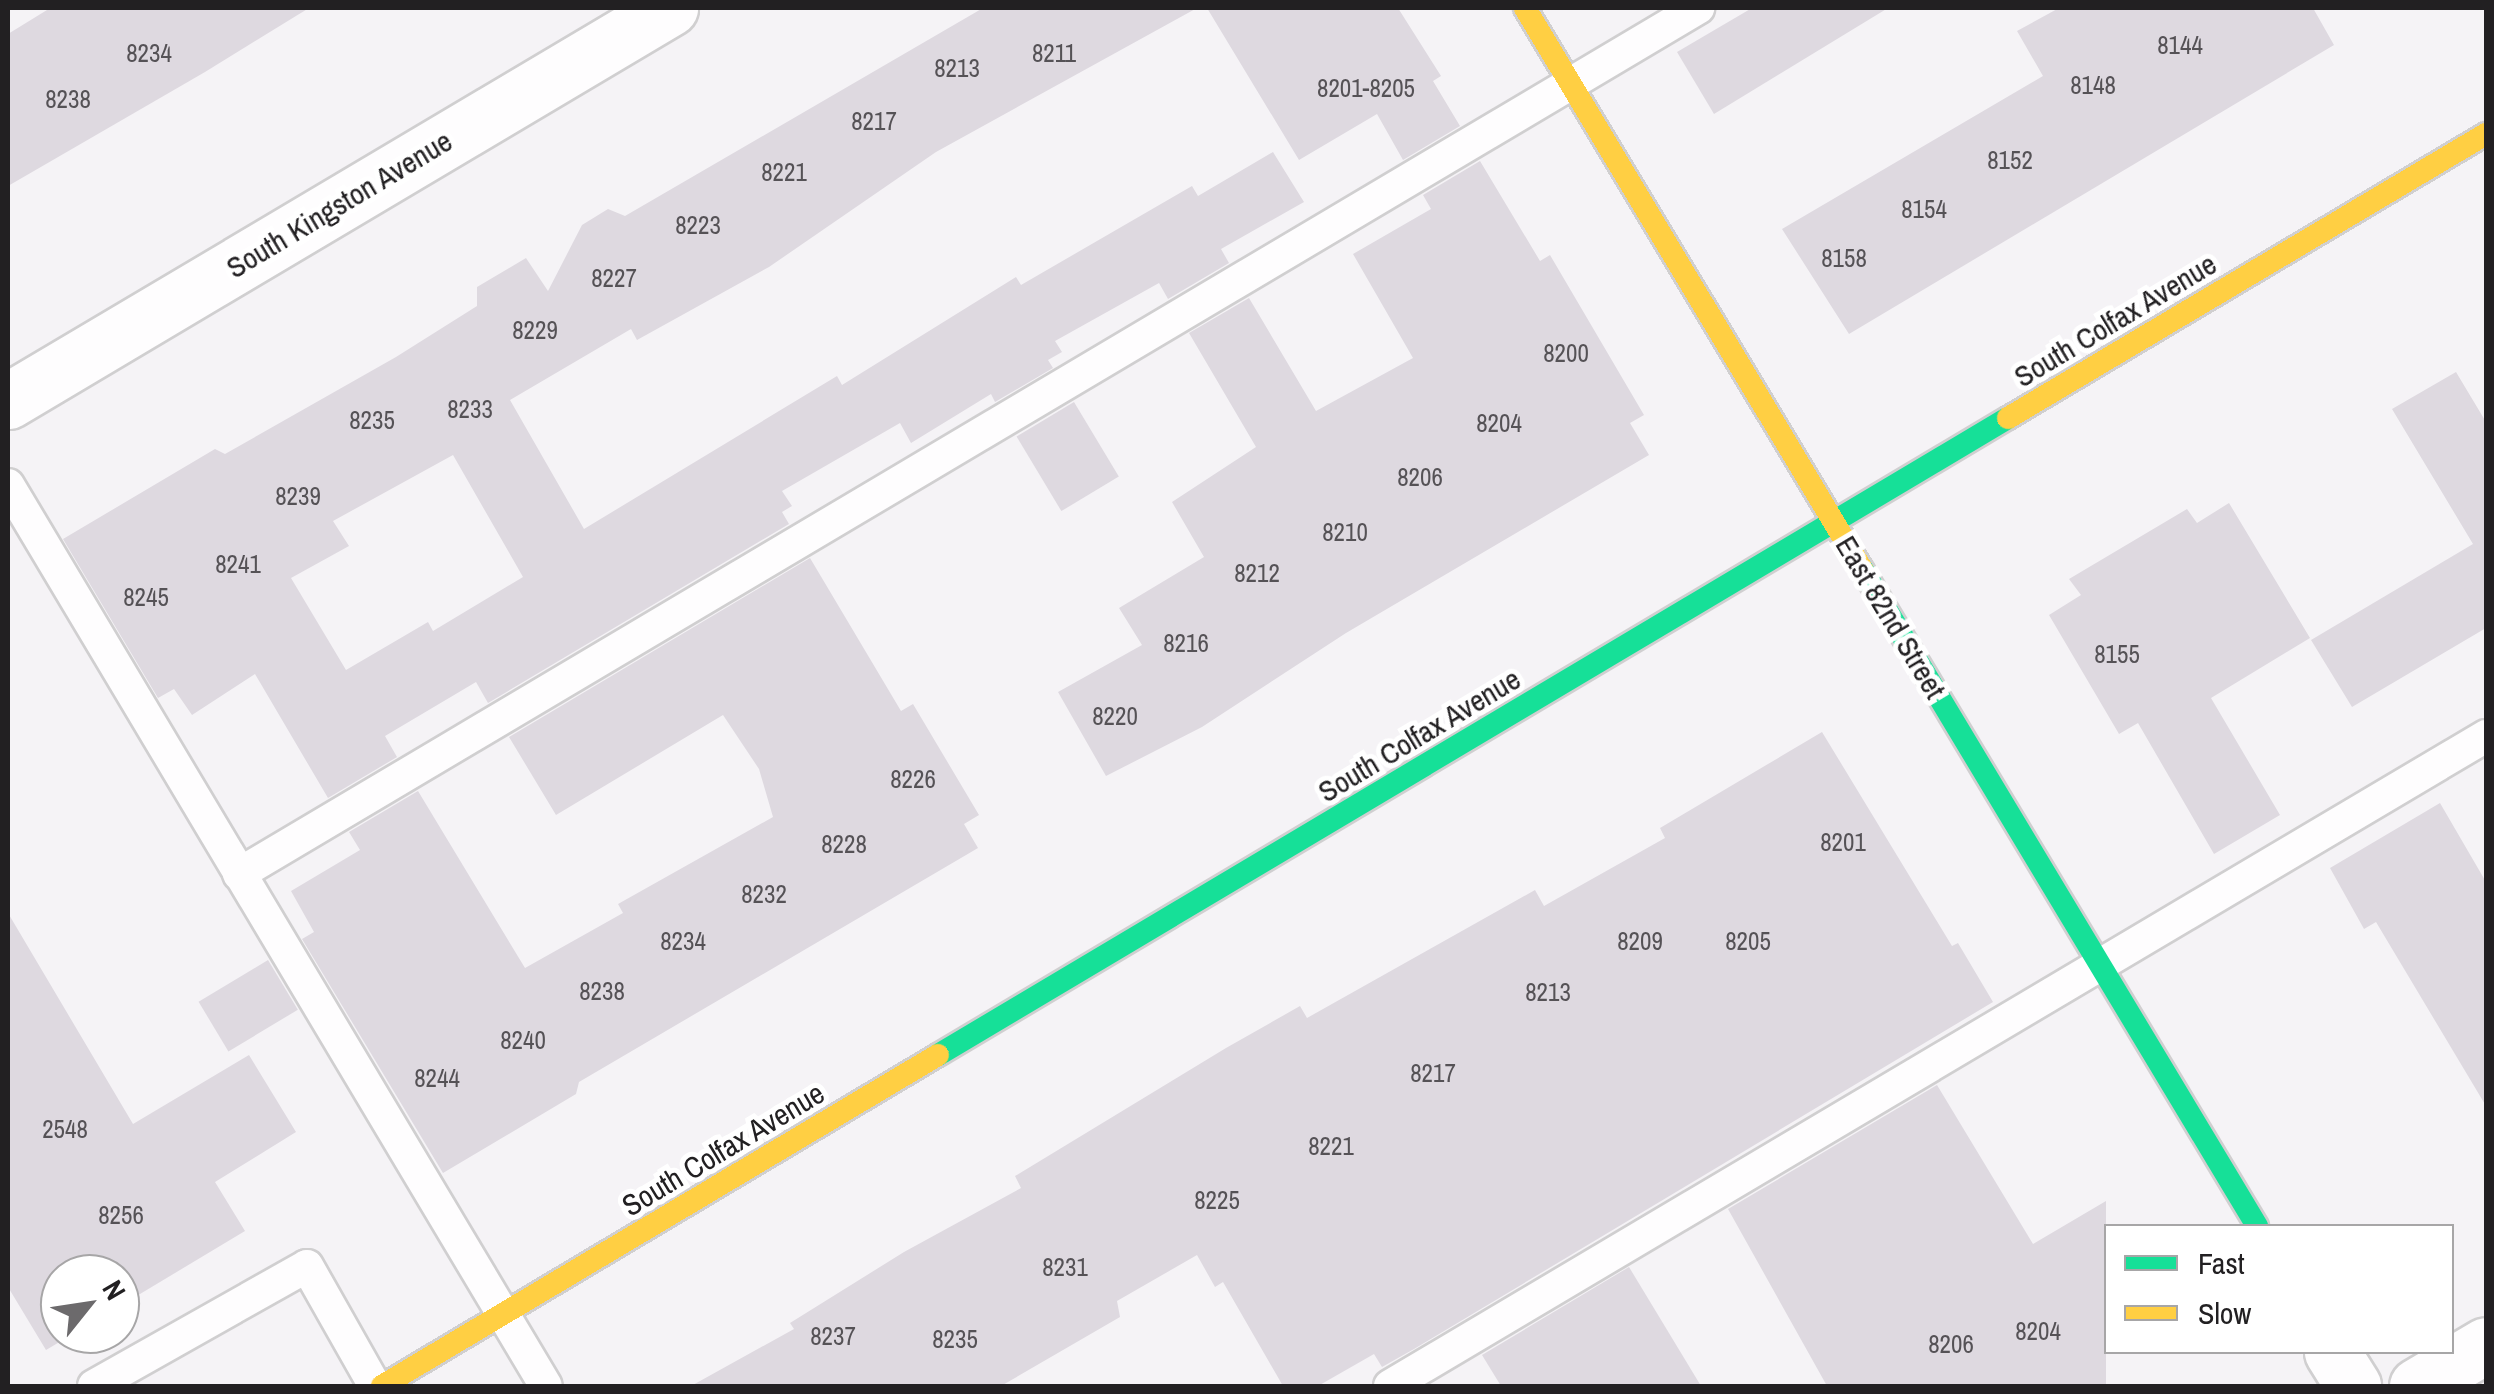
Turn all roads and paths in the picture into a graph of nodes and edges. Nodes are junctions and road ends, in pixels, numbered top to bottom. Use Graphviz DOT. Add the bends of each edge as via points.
graph roads {
  1 [pos="670,8"];
  2 [pos="1525,8"];
  3 [pos="1698,8"];
  4 [pos="1570,83"];
  5 [pos="2486,134"];
  6 [pos="8,401"];
  7 [pos="8,485"];
  8 [pos="1834,523"];
  9 [pos="2486,736"];
  10 [pos="240,874"];
  11 [pos="2100,966"];
  12 [pos="2256,1224"];
  13 [pos="503,1315"];
  14 [pos="2486,1345"];
  15 [pos="2333,1354"];
  16 [pos="94,1386"];
  17 [pos="379,1386"];
  18 [pos="546,1386"];
  19 [pos="1390,1386"];
  20 [pos="2353,1386"];
  21 [pos="2417,1386"];
  1 -- 6 [label="street, South Kingston Avenue"];
  2 -- 4 [label="street, East 82nd Street"];
  3 -- 4 [label="lane"];
  4 -- 8 [label="street, East 82nd Street"];
  4 -- 10 [label="lane"];
  5 -- 8 [label="street, South Colfax Avenue"];
  7 -- 10 [label="lane"];
  8 -- 11 [label="street, East 82nd Street"];
  8 -- 13 [label="street, South Colfax Avenue"];
  9 -- 11 [label="lane"];
  10 -- 13 [label="lane"];
  11 -- 12 [label="street, East 82nd Street"];
  11 -- 19 [label="lane"];
  13 -- 17 [label="street, South Colfax Avenue"];
  13 -- 18 [label="lane"];
  14 -- 21 [label="street"];
  15 -- 20 [label="street"];
  16 -- 17 [label="lane" via="307,1266"];
}
